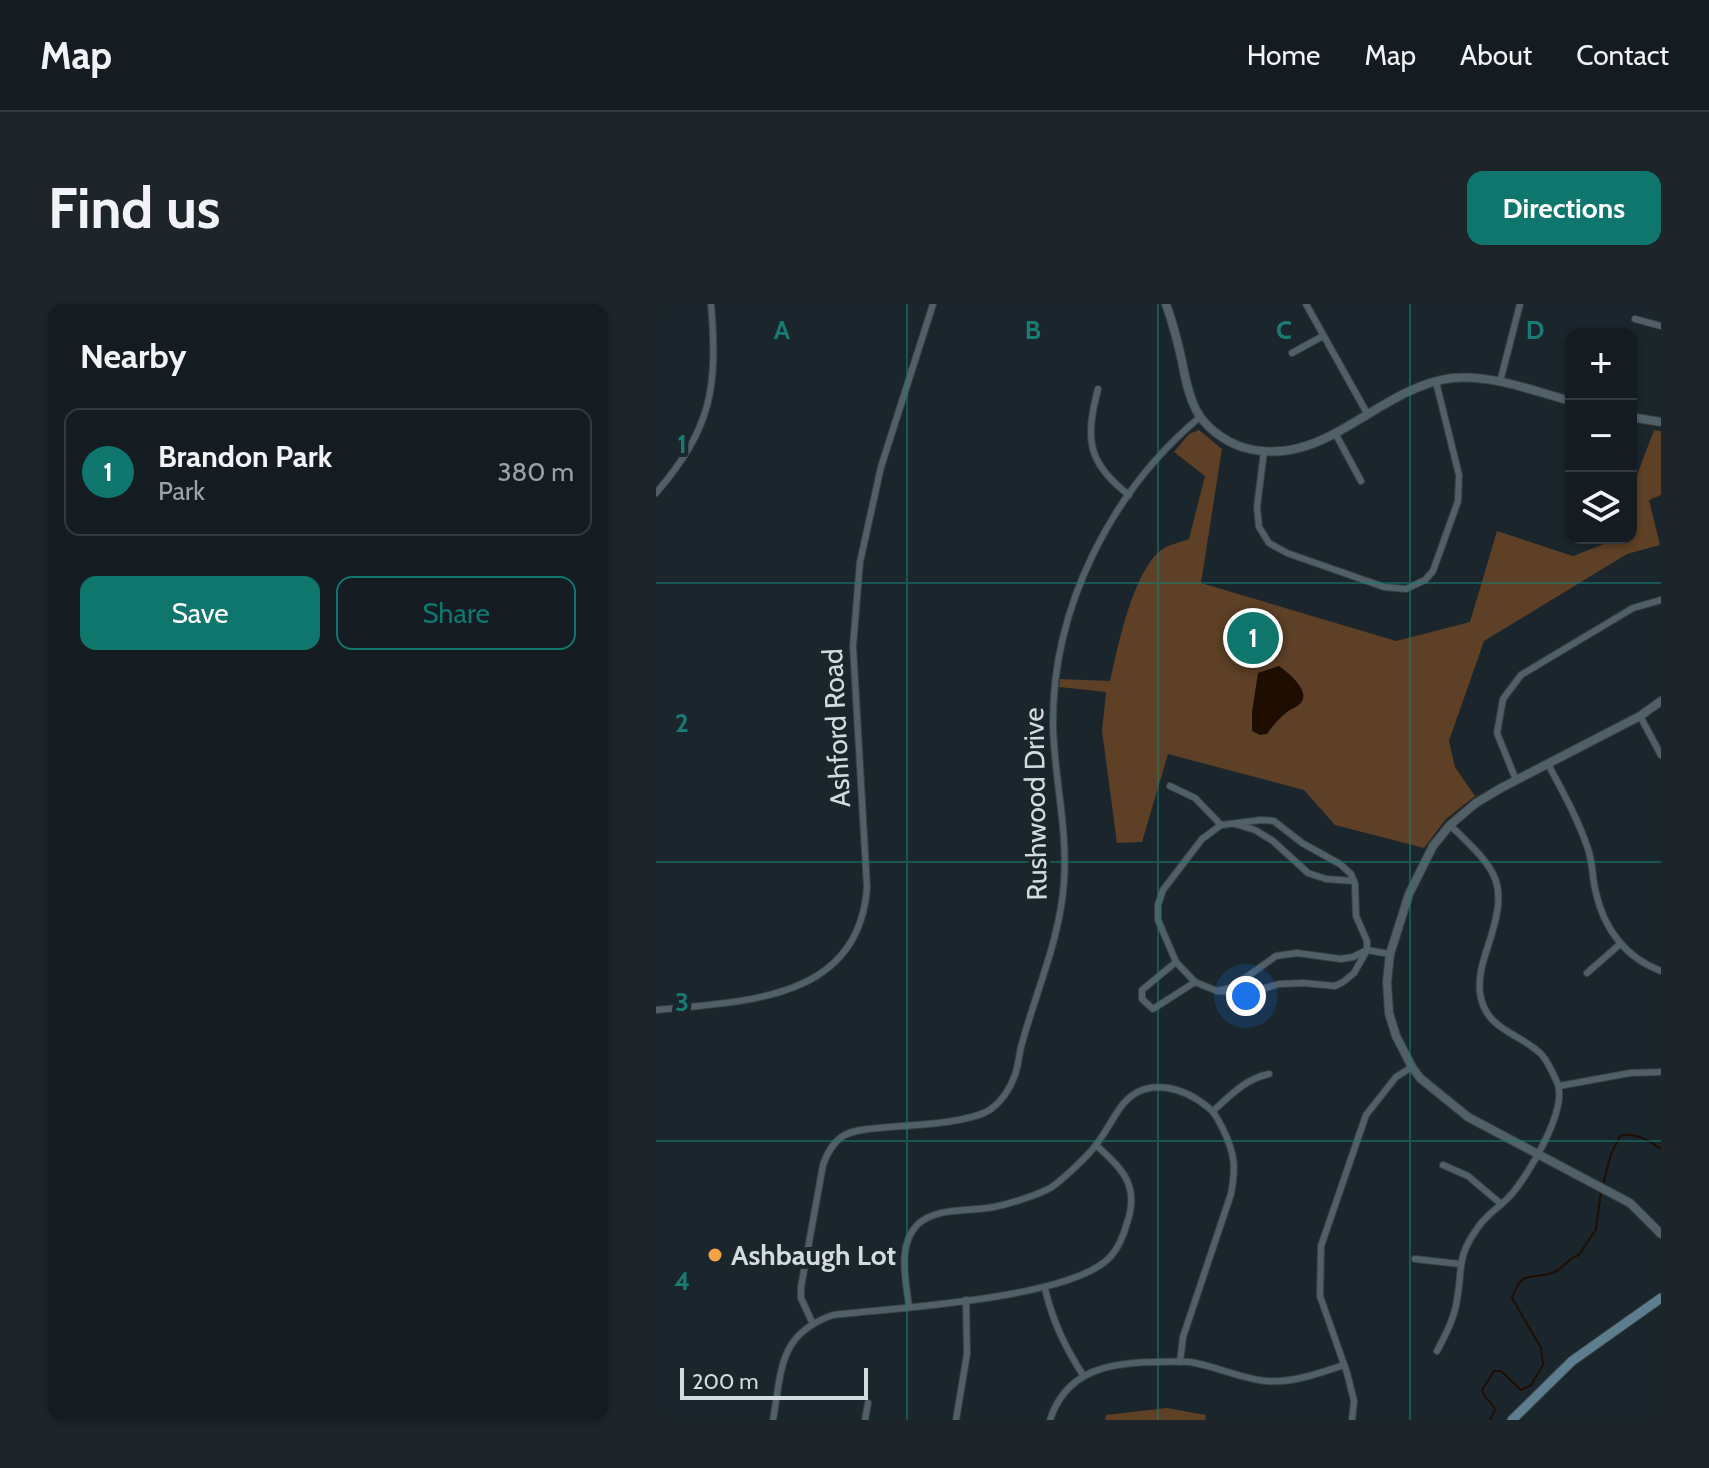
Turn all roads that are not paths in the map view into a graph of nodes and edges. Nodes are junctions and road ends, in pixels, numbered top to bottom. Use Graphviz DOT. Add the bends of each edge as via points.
graph roads {
  1 [pos="711,304"];
  2 [pos="933,304"];
  3 [pos="1166,304"];
  4 [pos="1306,304"];
  5 [pos="1520,304"];
  6 [pos="1635,319"];
  7 [pos="1661,326"];
  8 [pos="1323,336"];
  9 [pos="1292,353"];
  10 [pos="1436,382"];
  11 [pos="1500,382"];
  12 [pos="1098,389"];
  13 [pos="1567,400"];
  14 [pos="1368,415"];
  15 [pos="1200,417"];
  16 [pos="1637,418"];
  17 [pos="1661,422"];
  18 [pos="1335,433"];
  19 [pos="1264,451"];
  20 [pos="1361,481"];
  21 [pos="656,493"];
  22 [pos="1129,495"];
  23 [pos="1661,600"];
  24 [pos="1661,701"];
  25 [pos="1640,716"];
  26 [pos="1661,755"];
  27 [pos="1548,764"];
  28 [pos="1516,780"];
  29 [pos="1170,786"];
  30 [pos="1232,823"];
  31 [pos="1221,825"];
  32 [pos="1450,825"];
  33 [pos="1354,881"];
  34 [pos="1619,945"];
  35 [pos="1367,950"];
  36 [pos="1390,954"];
  37 [pos="1176,962"];
  38 [pos="1661,971"];
  39 [pos="1587,973"];
  40 [pos="1195,982"];
  41 [pos="1217,991"];
  42 [pos="656,1010"];
  43 [pos="1412,1067"];
  44 [pos="1661,1072"];
  45 [pos="1269,1074"];
  46 [pos="1559,1086"];
  47 [pos="1213,1111"];
  48 [pos="1096,1145"];
  49 [pos="1537,1154"];
  50 [pos="1443,1165"];
  51 [pos="1501,1204"];
  52 [pos="1661,1234"];
  53 [pos="1415,1259"];
  54 [pos="1460,1264"];
  55 [pos="1045,1289"];
  56 [pos="1661,1298"];
  57 [pos="966,1300"];
  58 [pos="909,1307"];
  59 [pos="812,1322"];
  60 [pos="1437,1351"];
  61 [pos="1180,1362"];
  62 [pos="1344,1365"];
  63 [pos="1083,1375"];
  64 [pos="868,1403"];
  65 [pos="773,1420"];
  66 [pos="865,1420"];
  67 [pos="956,1420"];
  68 [pos="1050,1420"];
  69 [pos="1352,1420"];
  70 [pos="1512,1420"];
  1 -- 21 [label="street" via="715,368 709,401 689,449"];
  2 -- 42 [label="street, Ashford Road" via="881,467 860,562 853,658 867,887 859,926 846,950 818,977 771,996"];
  3 -- 15 [label="street"];
  4 -- 8 [label="street"];
  5 -- 11 [label="street"];
  6 -- 7 [label="street"];
  8 -- 9 [label="street"];
  8 -- 14 [label="street"];
  10 -- 11 [label="street"];
  10 -- 14 [label="street"];
  10 -- 19 [label="street" via="1459,475 1458,501 1433,571 1406,589 1384,587 1269,543 1259,527 1257,507"];
  11 -- 13 [label="street"];
  12 -- 22 [label="street" via="1093,450 1098,467"];
  14 -- 18 [label="street"];
  15 -- 19 [label="street" via="1233,444"];
  15 -- 22 [label="street, Rushwood Drive"];
  16 -- 17 [label="street"];
  18 -- 19 [label="street" via="1295,451"];
  18 -- 20 [label="street"];
  22 -- 59 [label="street, Rushwood Drive" via="1089,561 1060,652 1053,724 1064,838 1061,906 1016,1072 1007,1094 989,1110 967,1118 860,1130 843,1136 830,1149 801,1287"];
  23 -- 28 [label="street" via="1633,608 1521,675 1503,699 1497,733"];
  24 -- 25 [label="street"];
  25 -- 26 [label="street"];
  25 -- 27 [label="street"];
  27 -- 28 [label="street"];
  27 -- 34 [label="street" via="1578,820 1596,895"];
  28 -- 32 [label="street"];
  29 -- 31 [label="street" via="1195,798"];
  30 -- 31 [label="street"];
  30 -- 33 [label="street" via="1273,841 1308,873"];
  30 -- 33 [label="street" via="1274,821 1340,864"];
  31 -- 37 [label="street" via="1202,839 1163,890 1158,905 1158,920"];
  32 -- 36 [label="street" via="1409,894"];
  32 -- 46 [label="street" via="1483,857 1499,885 1498,917 1480,978 1483,1005 1510,1035 1544,1057"];
  33 -- 35 [label="street" via="1356,916"];
  34 -- 38 [label="street"];
  34 -- 39 [label="street"];
  35 -- 36 [label="street"];
  35 -- 41 [label="street" via="1341,959 1276,956 1231,988"];
  35 -- 41 [label="street" via="1354,973 1335,986 1279,984 1248,993"];
  36 -- 43 [label="street" via="1389,1013"];
  37 -- 40 [label="street"];
  37 -- 40 [label="street" via="1142,990 1142,999 1153,1009"];
  40 -- 41 [label="street"];
  43 -- 49 [label="street" via="1468,1117"];
  43 -- 62 [label="street" via="1396,1077 1366,1115 1321,1246 1320,1296"];
  44 -- 46 [label="street"];
  45 -- 47 [label="street" via="1241,1085"];
  46 -- 49 [label="street" via="1553,1123"];
  47 -- 48 [label="street" via="1186,1091 1155,1087 1126,1100"];
  47 -- 61 [label="street" via="1233,1150 1235,1172 1183,1337"];
  48 -- 55 [label="street" via="1123,1169 1131,1193 1129,1218 1111,1257 1094,1270"];
  48 -- 58 [label="street" via="1050,1188 991,1208 939,1214 919,1222 906,1240"];
  49 -- 51 [label="street"];
  49 -- 52 [label="street" via="1630,1203"];
  50 -- 51 [label="street" via="1468,1176"];
  51 -- 54 [label="street" via="1480,1224"];
  53 -- 54 [label="street"];
  54 -- 60 [label="street" via="1457,1299"];
  55 -- 57 [label="street"];
  55 -- 63 [label="street" via="1051,1317"];
  56 -- 70 [label="main road" via="1580,1354"];
  57 -- 58 [label="street"];
  57 -- 67 [label="street" via="967,1354"];
  58 -- 59 [label="street"];
  59 -- 65 [label="street" via="793,1339 783,1362"];
  61 -- 62 [label="street" via="1286,1381"];
  61 -- 63 [label="street" via="1107,1365"];
  62 -- 69 [label="street" via="1354,1401"];
  63 -- 68 [label="street" via="1061,1398"];
  64 -- 66 [label="street"];
}
